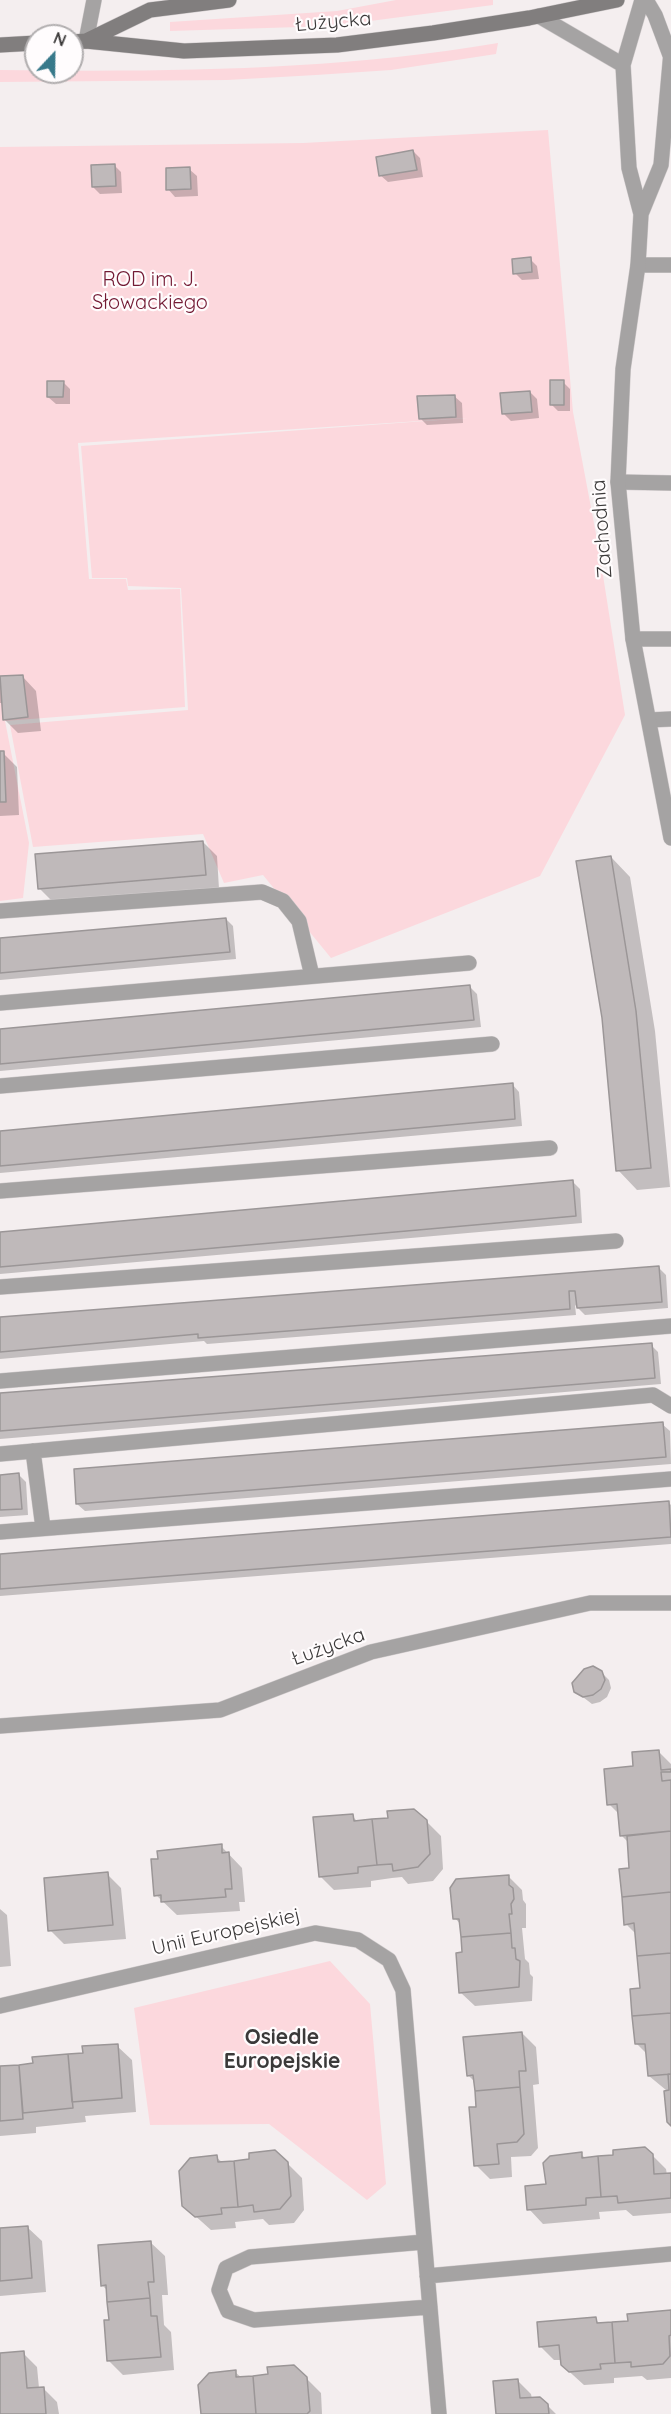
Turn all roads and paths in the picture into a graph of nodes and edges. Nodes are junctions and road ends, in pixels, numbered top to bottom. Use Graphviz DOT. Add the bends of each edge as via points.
graph roads {
  1 [pos="94,0"];
  2 [pos="229,0"];
  3 [pos="617,0"];
  4 [pos="644,0"];
  5 [pos="539,16"];
  6 [pos="84,27"];
  7 [pos="84,39"];
  8 [pos="84,41"];
  9 [pos="24,44"];
  10 [pos="0,45"];
  11 [pos="670,54"];
  12 [pos="623,65"];
  13 [pos="641,214"];
  14 [pos="638,265"];
  15 [pos="671,265"];
  16 [pos="618,482"];
  17 [pos="671,483"];
  18 [pos="633,639"];
  19 [pos="671,639"];
  20 [pos="671,718"];
  21 [pos="649,720"];
  22 [pos="668,807"];
  23 [pos="671,838"];
  24 [pos="0,911"];
  25 [pos="469,963"];
  26 [pos="312,976"];
  27 [pos="0,1003"];
  28 [pos="492,1044"];
  29 [pos="0,1086"];
  30 [pos="550,1148"];
  31 [pos="0,1191"];
  32 [pos="616,1240"];
  33 [pos="0,1287"];
  34 [pos="671,1326"];
  35 [pos="0,1381"];
  36 [pos="671,1406"];
  37 [pos="33,1451"];
  38 [pos="0,1454"];
  39 [pos="671,1479"];
  40 [pos="43,1528"];
  41 [pos="0,1532"];
  42 [pos="671,1603"];
  43 [pos="0,1726"];
  44 [pos="0,2006"];
  45 [pos="424,2242"];
  46 [pos="671,2254"];
  47 [pos="427,2276"];
  48 [pos="430,2307"];
  49 [pos="439,2414"];
  1 -- 6 [label="street"];
  2 -- 7 [label="main road" via="150,9"];
  3 -- 5 [label="main road, Łużycka"];
  4 -- 11 [label="street" via="655,15"];
  4 -- 12 [label="street"];
  5 -- 8 [label="main road, Łużycka" via="337,45 184,51"];
  5 -- 12 [label="street"];
  9 -- 10 [label="main road"];
  11 -- 13 [label="street" via="661,165"];
  12 -- 13 [label="street" via="629,168"];
  13 -- 14 [label="street, Zachodnia"];
  14 -- 15 [label="street"];
  14 -- 16 [label="street, Zachodnia" via="623,369"];
  16 -- 17 [label="street"];
  16 -- 18 [label="street, Zachodnia"];
  18 -- 19 [label="street"];
  18 -- 21 [label="street, Zachodnia"];
  20 -- 21 [label="street"];
  21 -- 22 [label="street, Zachodnia"];
  22 -- 23 [label="street, Zachodnia"];
  24 -- 26 [label="street" via="262,892 283,901 299,921"];
  25 -- 26 [label="street"];
  26 -- 27 [label="street"];
  28 -- 29 [label="street"];
  30 -- 31 [label="street"];
  32 -- 33 [label="street"];
  34 -- 35 [label="street"];
  36 -- 37 [label="street" via="653,1395"];
  37 -- 38 [label="street"];
  37 -- 40 [label="street"];
  39 -- 40 [label="street"];
  40 -- 41 [label="street"];
  42 -- 43 [label="street, Łużycka" via="590,1602 371,1652 220,1710"];
  44 -- 45 [label="street, Unii Europejskiej" via="315,1933 358,1940 389,1960 403,1990"];
  45 -- 47 [label="street, Unii Europejskiej"];
  45 -- 48 [label="street" via="250,2257 226,2268 219,2290 228,2311 254,2320"];
  46 -- 47 [label="street"];
  47 -- 48 [label="street, Unii Europejskiej"];
  48 -- 49 [label="street, Unii Europejskiej"];
}
